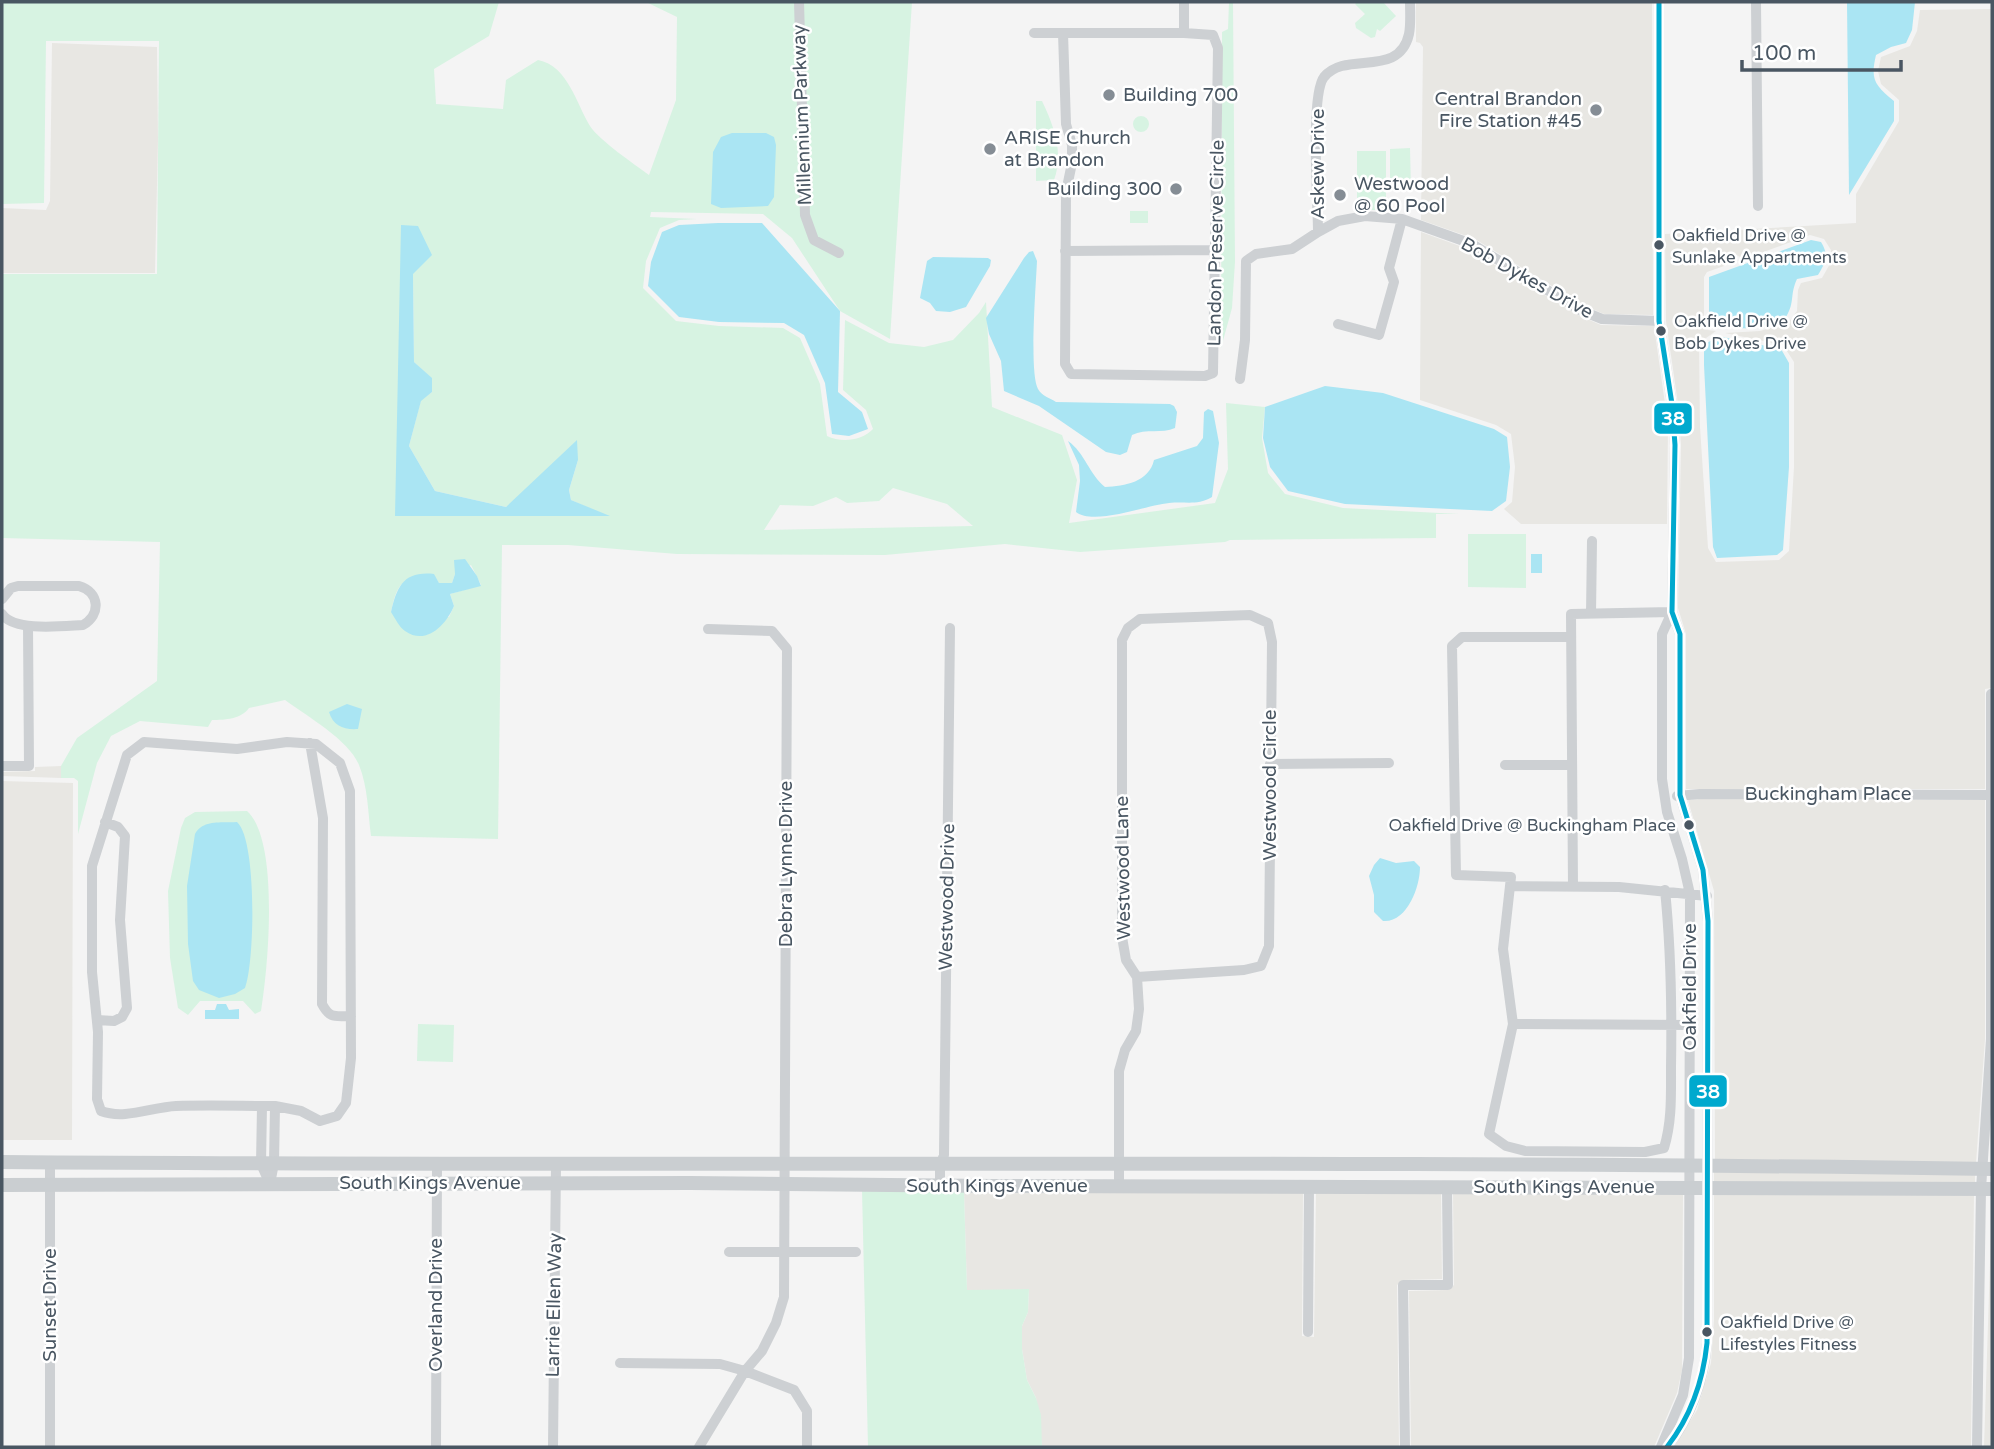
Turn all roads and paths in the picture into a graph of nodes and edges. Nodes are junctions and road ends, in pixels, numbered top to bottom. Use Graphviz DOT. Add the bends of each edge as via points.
graph roads {
  1 [pos="799,2"];
  2 [pos="1184,2"];
  3 [pos="1410,2"];
  4 [pos="1659,2"];
  5 [pos="1756,2"];
  6 [pos="1034,33"];
  7 [pos="1063,33"];
  8 [pos="1184,33"];
  9 [pos="1758,206"];
  10 [pos="1402,219"];
  11 [pos="1318,232"];
  12 [pos="1215,250"];
  13 [pos="1065,251"];
  14 [pos="839,253"];
  15 [pos="1660,321"];
  16 [pos="1338,324"];
  17 [pos="1240,379"];
  18 [pos="1592,541"];
  19 [pos="2,599"];
  20 [pos="1672,612"];
  21 [pos="2,614"];
  22 [pos="1591,614"];
  23 [pos="28,626"];
  24 [pos="950,628"];
  25 [pos="1128,628"];
  26 [pos="708,629"];
  27 [pos="1570,637"];
  28 [pos="1991,694"];
  29 [pos="310,743"];
  30 [pos="1390,763"];
  31 [pos="1270,764"];
  32 [pos="1505,765"];
  33 [pos="1571,765"];
  34 [pos="2,766"];
  35 [pos="1680,795"];
  36 [pos="1992,795"];
  37 [pos="1664,797"];
  38 [pos="105,822"];
  39 [pos="1510,886"];
  40 [pos="1573,886"];
  41 [pos="1665,890"];
  42 [pos="1690,894"];
  43 [pos="1707,896"];
  44 [pos="1137,976"];
  45 [pos="351,1016"];
  46 [pos="97,1020"];
  47 [pos="1513,1024"];
  48 [pos="1672,1025"];
  49 [pos="1689,1025"];
  50 [pos="262,1106"];
  51 [pos="275,1106"];
  52 [pos="2,1162"];
  53 [pos="50,1163"];
  54 [pos="437,1163"];
  55 [pos="556,1163"];
  56 [pos="268,1164"];
  57 [pos="1613,1165"];
  58 [pos="1689,1165"];
  59 [pos="784,1166"];
  60 [pos="940,1166"];
  61 [pos="1119,1166"];
  62 [pos="1708,1166"];
  63 [pos="1987,1169"];
  64 [pos="437,1183"];
  65 [pos="556,1183"];
  66 [pos="270,1184"];
  67 [pos="784,1184"];
  68 [pos="2,1185"];
  69 [pos="50,1186"];
  70 [pos="940,1186"];
  71 [pos="1119,1186"];
  72 [pos="1309,1186"];
  73 [pos="1475,1186"];
  74 [pos="1447,1187"];
  75 [pos="1689,1188"];
  76 [pos="1708,1188"];
  77 [pos="1987,1189"];
  78 [pos="729,1252"];
  79 [pos="856,1252"];
  80 [pos="783,1253"];
  81 [pos="1308,1332"];
  82 [pos="620,1363"];
  83 [pos="745,1371"];
  84 [pos="50,1447"];
  85 [pos="436,1447"];
  86 [pos="553,1447"];
  87 [pos="699,1447"];
  88 [pos="807,1447"];
  89 [pos="1405,1447"];
  90 [pos="1661,1447"];
  91 [pos="1667,1447"];
  92 [pos="1977,1447"];
  1 -- 14 [label="street, Millennium Parkway" via="805,215 814,240"];
  2 -- 8 [label="street"];
  3 -- 11 [label="street, Askew Drive" via="1410,32 1405,45 1392,57 1375,64 1336,67 1323,78 1317,107"];
  4 -- 15 [label="street, Oakfield Drive"];
  5 -- 9 [label="street"];
  6 -- 7 [label="street, Landon Preserve Circle"];
  7 -- 8 [label="street, Landon Preserve Circle"];
  7 -- 13 [label="street, Landon Preserve Circle" via="1066,124 1072,145"];
  8 -- 12 [label="street, Landon Preserve Circle" via="1213,35 1218,48"];
  10 -- 11 [label="street, Bob Dykes Drive" via="1352,218"];
  10 -- 15 [label="street, Bob Dykes Drive" via="1472,244 1602,319"];
  10 -- 16 [label="street" via="1389,268 1394,282 1379,335"];
  11 -- 17 [label="street, Askew Drive" via="1292,249 1256,254 1246,261"];
  12 -- 13 [label="street"];
  12 -- 13 [label="street, Landon Preserve Circle" via="1215,358 1213,373 1205,376 1071,374 1065,363"];
  15 -- 20 [label="street, Oakfield Drive" via="1674,424"];
  18 -- 22 [label="street"];
  19 -- 23 [label="street" via="18,586 79,586 95,597 94,614 83,625"];
  20 -- 22 [label="street"];
  20 -- 35 [label="street, Oakfield Drive" via="1679,634"];
  20 -- 37 [label="street, Oakfield Drive" via="1662,634"];
  21 -- 23 [label="street" via="4,619"];
  22 -- 27 [label="street" via="1571,614"];
  23 -- 34 [label="street" via="29,766"];
  24 -- 60 [label="street, Westwood Drive" via="944,1155"];
  25 -- 31 [label="street, Westwood Circle" via="1140,619 1250,615 1268,624 1272,642"];
  25 -- 44 [label="street, Westwood Lane" via="1122,640 1122,937 1126,960"];
  26 -- 59 [label="street, Debra Lynne Drive" via="772,631 787,649"];
  27 -- 33 [label="street"];
  27 -- 39 [label="street" via="1462,638 1452,646 1456,875 1511,877"];
  28 -- 36 [label="street"];
  29 -- 38 [label="street" via="237,749 144,742 127,755"];
  29 -- 45 [label="street" via="340,763 350,791"];
  29 -- 45 [label="street" via="323,818 322,1004 332,1016"];
  30 -- 31 [label="street"];
  31 -- 44 [label="street, Westwood Circle" via="1269,946 1261,966"];
  32 -- 33 [label="street"];
  33 -- 40 [label="street"];
  35 -- 36 [label="street, Buckingham Place"];
  35 -- 37 [label="street, Buckingham Place"];
  35 -- 43 [label="street, Oakfield Drive"];
  36 -- 63 [label="street"];
  37 -- 42 [label="street, Oakfield Drive"];
  38 -- 46 [label="street" via="92,866"];
  38 -- 46 [label="street" via="125,836 120,920 127,1008 114,1021"];
  39 -- 40 [label="street"];
  39 -- 47 [label="street" via="1503,949"];
  40 -- 41 [label="street"];
  41 -- 42 [label="street"];
  41 -- 48 [label="street"];
  42 -- 43 [label="street"];
  42 -- 49 [label="street, Oakfield Drive"];
  43 -- 62 [label="street, Oakfield Drive"];
  44 -- 61 [label="street, Westwood Lane" via="1136,1031 1119,1071"];
  45 -- 51 [label="street" via="346,1103 337,1116 320,1121"];
  46 -- 50 [label="street" via="101,1111"];
  47 -- 48 [label="street"];
  47 -- 48 [label="street" via="1489,1134 1506,1146 1525,1151 1645,1152 1664,1148 1670,1129"];
  48 -- 49 [label="street"];
  49 -- 58 [label="street, Oakfield Drive"];
  50 -- 51 [label="street"];
  50 -- 56 [label="street"];
  51 -- 56 [label="street"];
  52 -- 53 [label="main road, South Kings Avenue"];
  53 -- 56 [label="main road, South Kings Avenue"];
  53 -- 69 [label="street, Sunset Drive"];
  54 -- 55 [label="main road, South Kings Avenue"];
  54 -- 56 [label="main road, South Kings Avenue"];
  54 -- 64 [label="street, Overland Drive"];
  55 -- 59 [label="main road, South Kings Avenue"];
  55 -- 65 [label="street, Larrie Ellen Way"];
  56 -- 66 [label="street"];
  57 -- 58 [label="main road, South Kings Avenue"];
  57 -- 61 [label="main road, South Kings Avenue"];
  57 -- 73 [label="main road" via="1494,1174"];
  58 -- 62 [label="main road, South Kings Avenue"];
  58 -- 75 [label="street, Oakfield Drive"];
  59 -- 60 [label="main road, South Kings Avenue"];
  59 -- 67 [label="street, Debra Lynne Drive"];
  60 -- 61 [label="main road, South Kings Avenue"];
  60 -- 70 [label="street, Westwood Drive"];
  61 -- 71 [label="street, Westwood Lane"];
  62 -- 63 [label="main road, South Kings Avenue"];
  62 -- 76 [label="street, Oakfield Drive"];
  63 -- 77 [label="street"];
  64 -- 65 [label="main road, South Kings Avenue"];
  64 -- 66 [label="main road, South Kings Avenue"];
  64 -- 85 [label="street, Overland Drive"];
  65 -- 67 [label="main road, South Kings Avenue"];
  65 -- 86 [label="street, Larrie Ellen Way"];
  66 -- 69 [label="main road, South Kings Avenue"];
  67 -- 70 [label="main road, South Kings Avenue"];
  67 -- 80 [label="street, Debra Lynne Drive"];
  68 -- 69 [label="main road, South Kings Avenue"];
  69 -- 84 [label="street, Sunset Drive"];
  70 -- 71 [label="main road, South Kings Avenue"];
  71 -- 72 [label="main road, South Kings Avenue"];
  72 -- 74 [label="main road, South Kings Avenue"];
  72 -- 81 [label="street"];
  73 -- 74 [label="main road, South Kings Avenue"];
  73 -- 75 [label="main road, South Kings Avenue"];
  74 -- 89 [label="street" via="1448,1285 1403,1285"];
  75 -- 76 [label="main road, South Kings Avenue"];
  75 -- 90 [label="street, Oakfield Drive" via="1689,1371"];
  76 -- 77 [label="main road, South Kings Avenue"];
  76 -- 91 [label="street, Oakfield Drive" via="1705,1362 1691,1408"];
  77 -- 92 [label="street"];
  78 -- 80 [label="street"];
  79 -- 80 [label="street"];
  80 -- 83 [label="street, Debra Lynne Drive" via="784,1297 776,1323"];
  82 -- 83 [label="street" via="720,1364"];
  83 -- 87 [label="street, Debra Lynne Drive"];
  83 -- 88 [label="street" via="793,1390 807,1411"];
}
